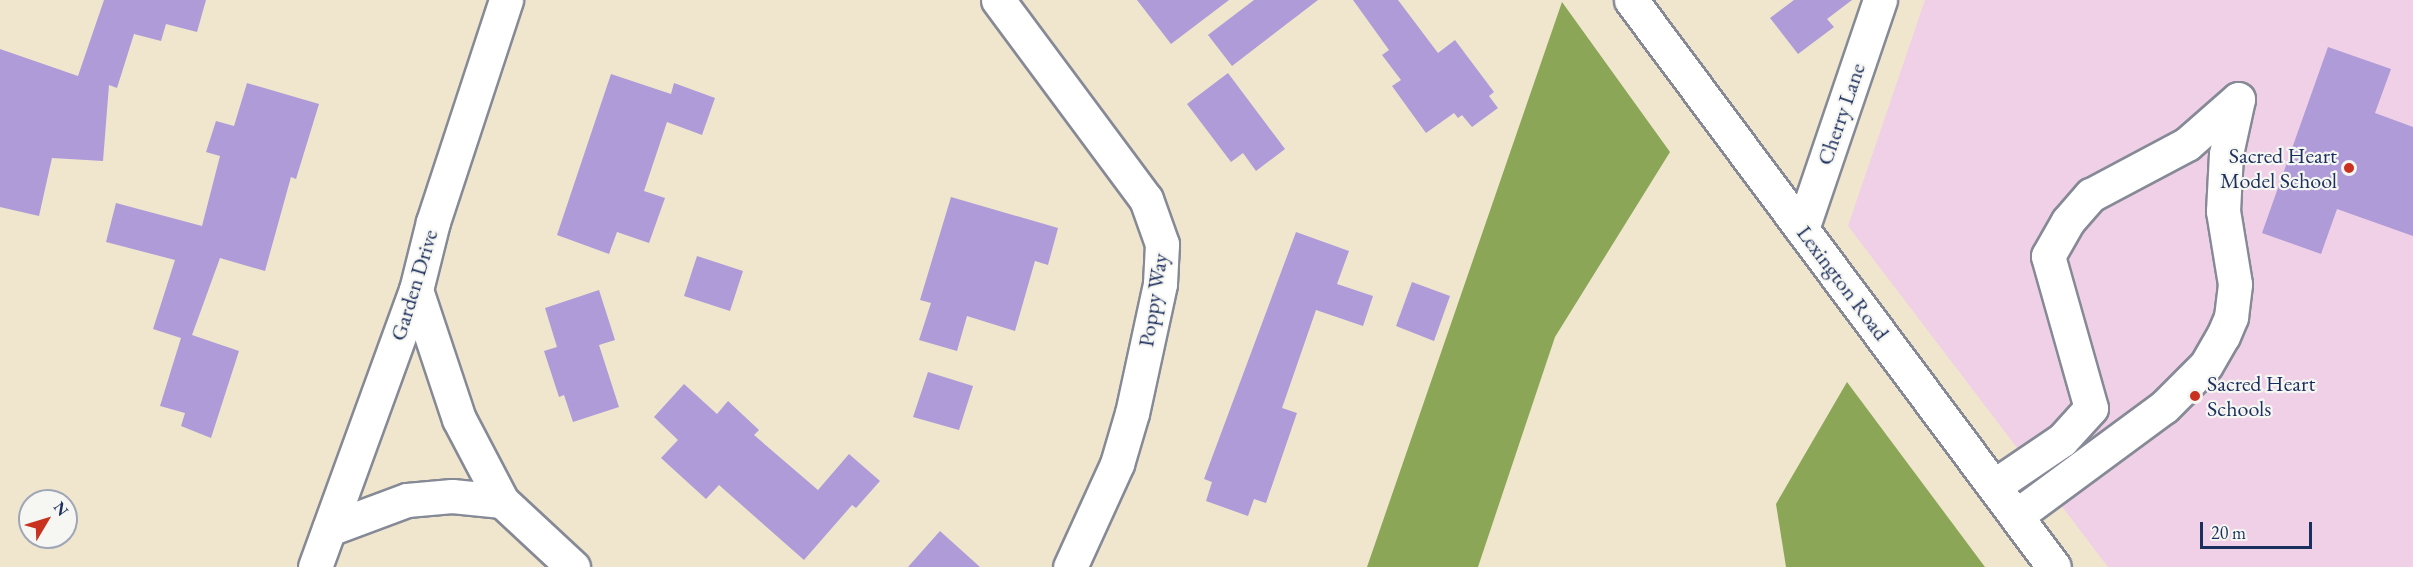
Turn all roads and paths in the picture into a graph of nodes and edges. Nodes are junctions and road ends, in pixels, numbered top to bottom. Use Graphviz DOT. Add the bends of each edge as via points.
graph roads {
  1 [pos="506,0"];
  2 [pos="998,0"];
  3 [pos="1631,0"];
  4 [pos="1880,0"];
  5 [pos="1802,229"];
  6 [pos="416,290"];
  7 [pos="1994,486"];
  8 [pos="502,501"];
  9 [pos="2016,516"];
  10 [pos="329,529"];
  11 [pos="315,567"];
  12 [pos="573,567"];
  13 [pos="1070,567"];
  14 [pos="2054,567"];
  1 -- 6 [label="street, Garden Drive" via="433,222"];
  2 -- 13 [label="street, Poppy Way" via="1146,199 1162,243 1160,284 1132,413 1116,464"];
  3 -- 5 [label="street, Lexington Road"];
  4 -- 5 [label="street, Cherry Lane"];
  5 -- 7 [label="street, Lexington Road"];
  6 -- 8 [label="street" via="459,419"];
  6 -- 10 [label="street, Garden Drive"];
  7 -- 9 [label="street, Lexington Road"];
  7 -- 9 [label="street" via="2062,440 2091,408 2048,256 2068,221 2091,195 2187,144 2238,99 2226,154 2223,211 2235,284 2231,317 2223,336 2206,365 2164,406"];
  8 -- 10 [label="street" via="452,496 407,500"];
  8 -- 12 [label="street"];
  9 -- 14 [label="street, Lexington Road"];
  10 -- 11 [label="street, Garden Drive"];
}
